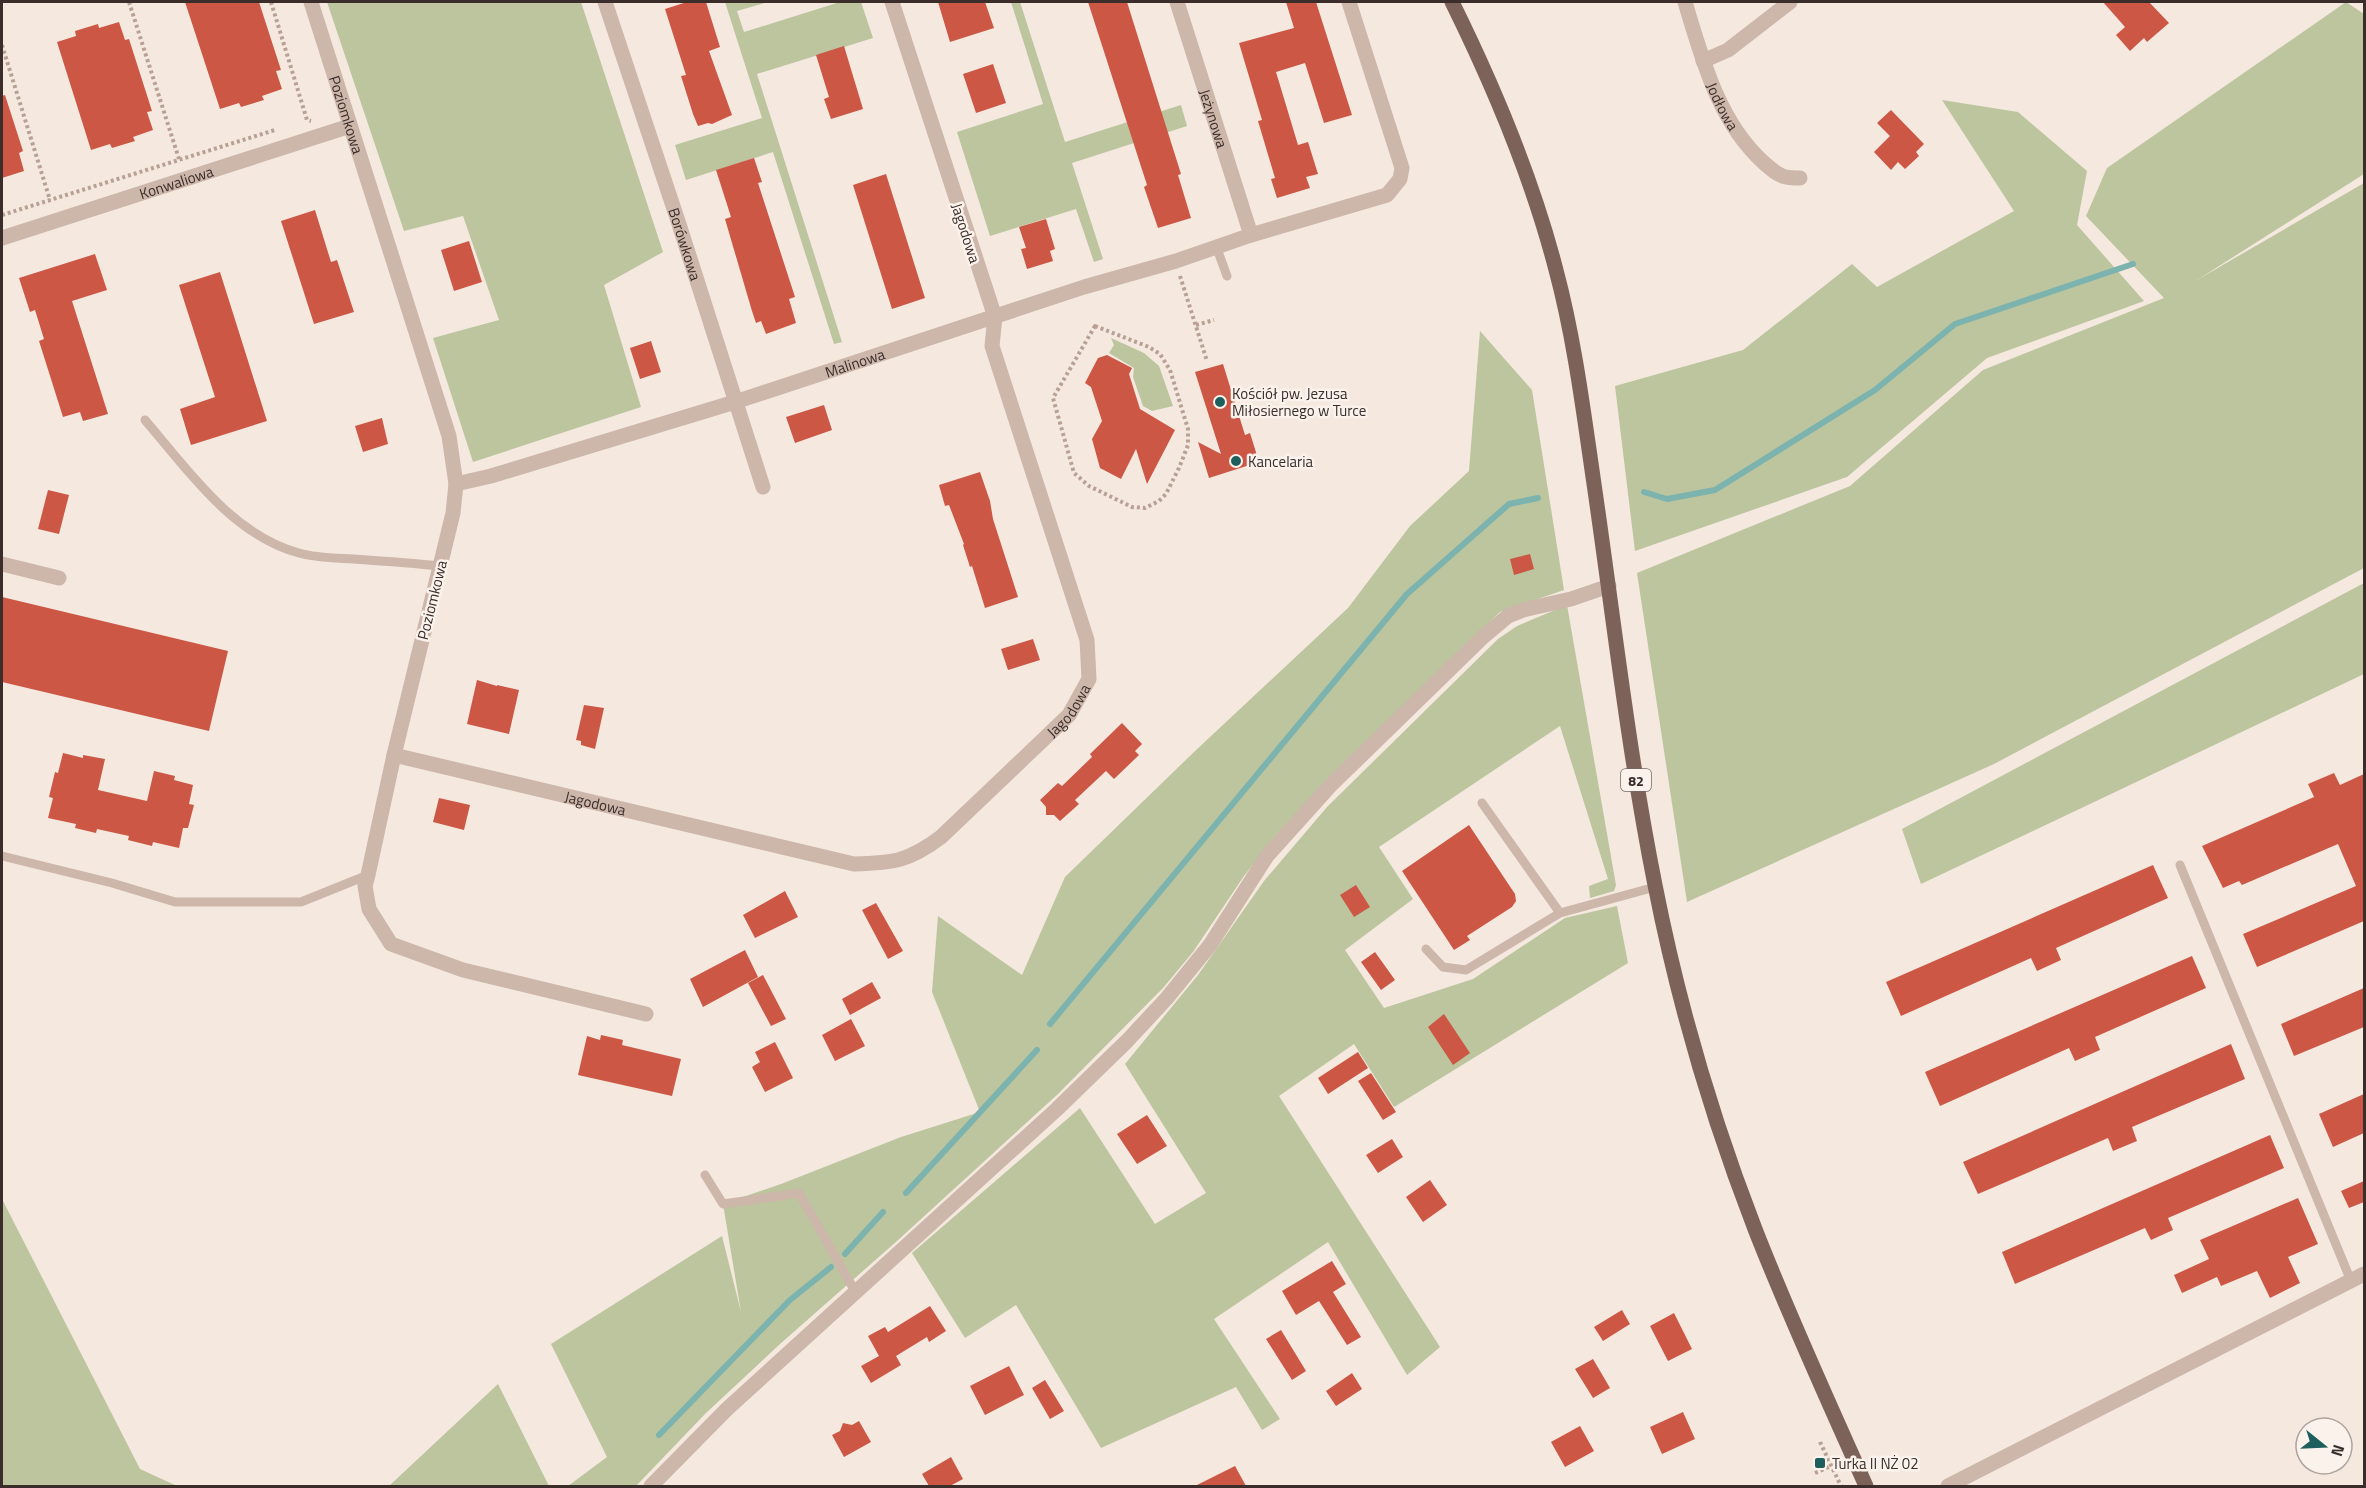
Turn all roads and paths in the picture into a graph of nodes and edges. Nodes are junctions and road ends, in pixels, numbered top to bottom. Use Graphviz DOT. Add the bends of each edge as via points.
graph roads {
  1 [pos="129,2"];
  2 [pos="271,2"];
  3 [pos="311,2"];
  4 [pos="605,2"];
  5 [pos="892,2"];
  6 [pos="1177,2"];
  7 [pos="1349,2"];
  8 [pos="1452,2"];
  9 [pos="1463,2"];
  10 [pos="1685,2"];
  11 [pos="1790,2"];
  12 [pos="2,45"];
  13 [pos="1478,55"];
  14 [pos="1703,61"];
  15 [pos="307,120"];
  16 [pos="296,123"];
  17 [pos="286,126"];
  18 [pos="350,126"];
  19 [pos="323,134"];
  20 [pos="179,159"];
  21 [pos="1800,178"];
  22 [pos="50,200"];
  23 [pos="2,215"];
  24 [pos="1251,235"];
  25 [pos="2,238"];
  26 [pos="1216,246"];
  27 [pos="1178,271"];
  28 [pos="1227,276"];
  29 [pos="995,317"];
  30 [pos="1214,320"];
  31 [pos="1196,325"];
  32 [pos="1095,326"];
  33 [pos="1207,361"];
  34 [pos="735,402"];
  35 [pos="145,420"];
  36 [pos="456,484"];
  37 [pos="763,487"];
  38 [pos="2,564"];
  39 [pos="440,566"];
  40 [pos="59,578"];
  41 [pos="1610,586"];
  42 [pos="394,755"];
  43 [pos="1482,803"];
  44 [pos="2,856"];
  45 [pos="2180,865"];
  46 [pos="368,874"];
  47 [pos="1655,887"];
  48 [pos="1560,913"];
  49 [pos="1426,949"];
  50 [pos="646,1014"];
  51 [pos="705,1175"];
  52 [pos="2358,1278"];
  53 [pos="856,1293"];
  54 [pos="1820,1442"];
  55 [pos="1831,1466"];
  56 [pos="1815,1473"];
  57 [pos="651,1486"];
  58 [pos="1841,1486"];
  59 [pos="1866,1486"];
  60 [pos="1948,1486"];
  1 -- 20 [label="path"];
  2 -- 15 [label="path"];
  3 -- 18 [label="street, Poziomkowa"];
  4 -- 34 [label="street, Borówkowa"];
  5 -- 29 [label="street, Jagodowa"];
  6 -- 24 [label="street, Jeżynowa"];
  7 -- 24 [label="street, Malinowa" via="1402,168 1400,179 1387,195"];
  8 -- 13 [label="main road, 82"];
  9 -- 13 [label="main road, 82"];
  10 -- 14 [label="street, Jodłowa"];
  11 -- 14 [label="street" via="1728,50"];
  12 -- 22 [label="path"];
  13 -- 41 [label="main road, 82" via="1533,192 1556,270"];
  14 -- 21 [label="street, Jodłowa" via="1725,111 1751,149 1772,170 1785,177"];
  15 -- 16 [label="path"];
  15 -- 19 [label="path" via="316,122"];
  17 -- 20 [label="path"];
  18 -- 19 [label="street, Konwaliowa"];
  18 -- 36 [label="street, Poziomkowa" via="449,436"];
  19 -- 25 [label="street, Konwaliowa"];
  20 -- 22 [label="path"];
  22 -- 23 [label="path"];
  24 -- 26 [label="street, Malinowa"];
  26 -- 28 [label="lane"];
  26 -- 29 [label="street, Malinowa"];
  27 -- 31 [label="path"];
  29 -- 34 [label="street, Malinowa"];
  29 -- 42 [label="street, Jagodowa" via="992,346 1087,639 1089,679 1069,715 920,853 898,861 854,864"];
  30 -- 31 [label="path"];
  31 -- 33 [label="path"];
  32 -- 32 [label="path" via="1053,398 1074,473 1113,499 1145,508 1166,494 1188,445 1188,429 1170,370 1160,354"];
  34 -- 36 [label="street, Malinowa"];
  34 -- 37 [label="street, Borówkowa"];
  35 -- 39 [label="lane" via="211,495 270,542 319,557"];
  36 -- 39 [label="street, Poziomkowa"];
  38 -- 40 [label="street"];
  39 -- 42 [label="street, Poziomkowa"];
  41 -- 47 [label="main road, 82" via="1632,758"];
  41 -- 53 [label="street" via="1508,616 1483,637 1330,786 1267,856 1210,945 1127,1041"];
  42 -- 46 [label="street, Poziomkowa"];
  43 -- 48 [label="lane"];
  44 -- 46 [label="lane" via="175,902 301,902"];
  45 -- 52 [label="lane"];
  46 -- 50 [label="street, Poziomkowa" via="365,886 369,909 391,944 463,970"];
  47 -- 48 [label="lane"];
  47 -- 59 [label="main road, 82" via="1689,1028 1735,1175 1780,1291"];
  48 -- 49 [label="lane" via="1466,970 1443,967"];
  51 -- 53 [label="lane" via="723,1204 799,1193"];
  52 -- 60 [label="street"];
  53 -- 57 [label="street" via="727,1408"];
  54 -- 55 [label="path"];
  55 -- 56 [label="path"];
  55 -- 58 [label="path"];
}
